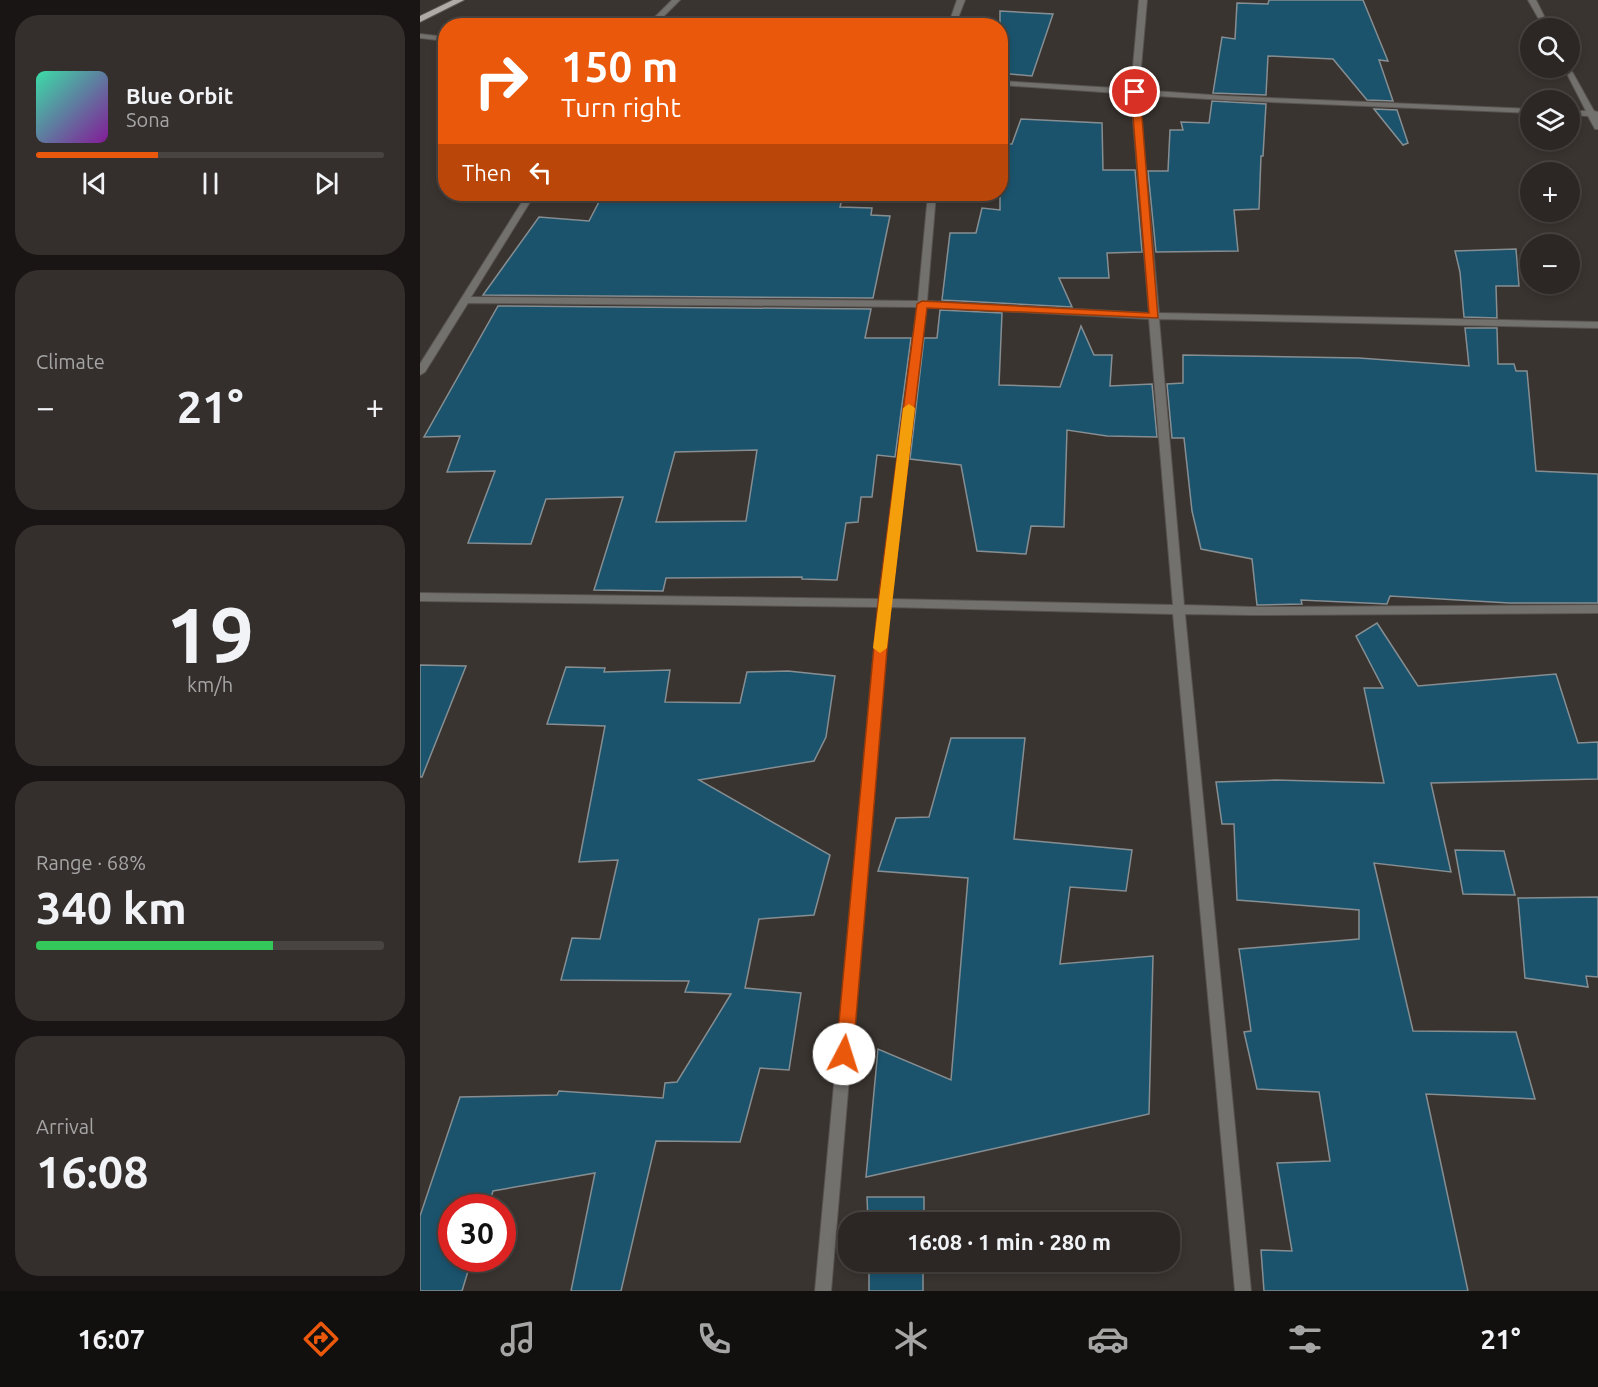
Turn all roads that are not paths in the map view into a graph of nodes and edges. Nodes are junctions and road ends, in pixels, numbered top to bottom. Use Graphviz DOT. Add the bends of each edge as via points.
graph roads {
  1 [pos="460,0"];
  2 [pos="676,0"];
  3 [pos="961,0"];
  4 [pos="1143,0"];
  5 [pos="1532,0"];
  6 [pos="657,18"];
  7 [pos="954,18"];
  8 [pos="1542,18"];
  9 [pos="420,19"];
  10 [pos="420,36"];
  11 [pos="438,38"];
  12 [pos="1574,78"];
  13 [pos="1008,84"];
  14 [pos="1135,92"];
  15 [pos="1520,111"];
  16 [pos="1580,113"];
  17 [pos="1595,114"];
  18 [pos="1598,127"];
  19 [pos="527,201"];
  20 [pos="931,201"];
  21 [pos="465,300"];
  22 [pos="922,304"];
  23 [pos="1154,316"];
  24 [pos="1598,325"];
  25 [pos="420,372"];
  26 [pos="420,597"];
  27 [pos="884,603"];
  28 [pos="1598,609"];
  29 [pos="1179,610"];
  30 [pos="824,1291"];
  31 [pos="1243,1291"];
  1 -- 9 [label="main road"];
  2 -- 6 [label="street"];
  3 -- 7 [label="street"];
  4 -- 14 [label="street"];
  5 -- 8 [label="street"];
  10 -- 11 [label="street"];
  12 -- 17 [label="street"];
  13 -- 14 [label="street"];
  14 -- 15 [label="street"];
  14 -- 23 [label="street"];
  16 -- 17 [label="street"];
  17 -- 18 [label="street"];
  19 -- 21 [label="street"];
  20 -- 22 [label="street"];
  21 -- 22 [label="street"];
  21 -- 25 [label="street"];
  22 -- 23 [label="street"];
  22 -- 27 [label="street"];
  23 -- 24 [label="street"];
  23 -- 29 [label="street"];
  26 -- 27 [label="street"];
  27 -- 29 [label="street"];
  27 -- 30 [label="street"];
  28 -- 29 [label="street"];
  29 -- 31 [label="street"];
}
